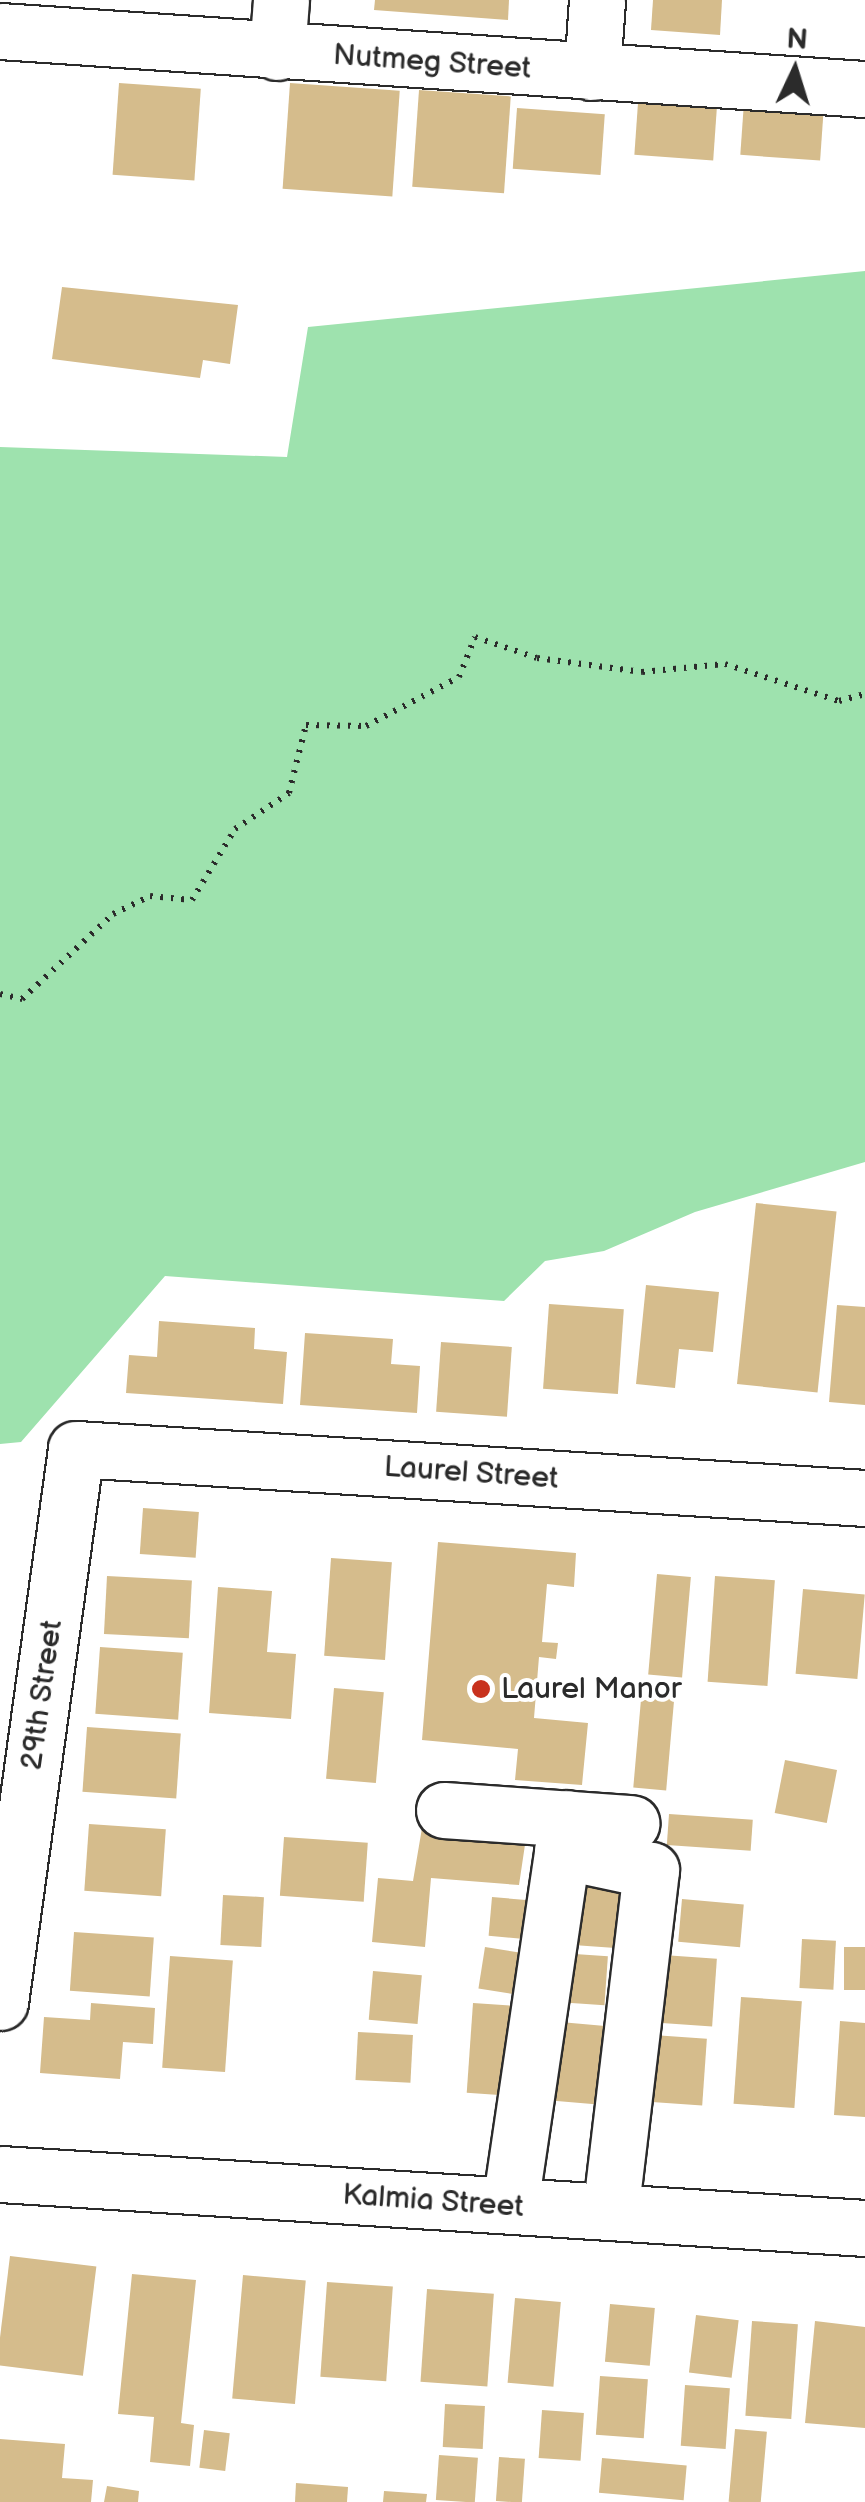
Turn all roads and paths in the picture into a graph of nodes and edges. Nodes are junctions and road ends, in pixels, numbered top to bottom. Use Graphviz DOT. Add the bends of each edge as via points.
graph roads {
  1 [pos="597,0"];
  2 [pos="279,26"];
  3 [pos="0,31"];
  4 [pos="592,72"];
  5 [pos="865,89"];
  6 [pos="865,694"];
  7 [pos="0,994"];
  8 [pos="76,1448"];
  9 [pos="865,1498"];
  10 [pos="19,1726"];
  11 [pos="444,1810"];
  12 [pos="632,1823"];
  13 [pos="565,1833"];
  14 [pos="2,1970"];
  15 [pos="0,2174"];
  16 [pos="510,2205"];
  17 [pos="610,2212"];
  18 [pos="865,2228"];
  1 -- 4 [label="street"];
  2 -- 3 [label="street, Nutmeg Street"];
  2 -- 4 [label="street, Nutmeg Street"];
  4 -- 5 [label="street, Nutmeg Street"];
  6 -- 7 [label="path" via="839,701 726,664 642,672 537,658 475,636 460,677 428,694 366,726 306,725 289,793 235,829 192,900 150,896 114,914 22,999"];
  8 -- 9 [label="street, Laurel Street"];
  8 -- 10 [label="street, 29th Street"];
  10 -- 14 [label="street, 29th Street"];
  11 -- 13 [label="street"];
  12 -- 13 [label="street"];
  13 -- 16 [label="street"];
  13 -- 17 [label="street" via="651,1870"];
  15 -- 16 [label="street, Kalmia Street"];
  16 -- 17 [label="street, Kalmia Street"];
  17 -- 18 [label="street, Kalmia Street"];
}
